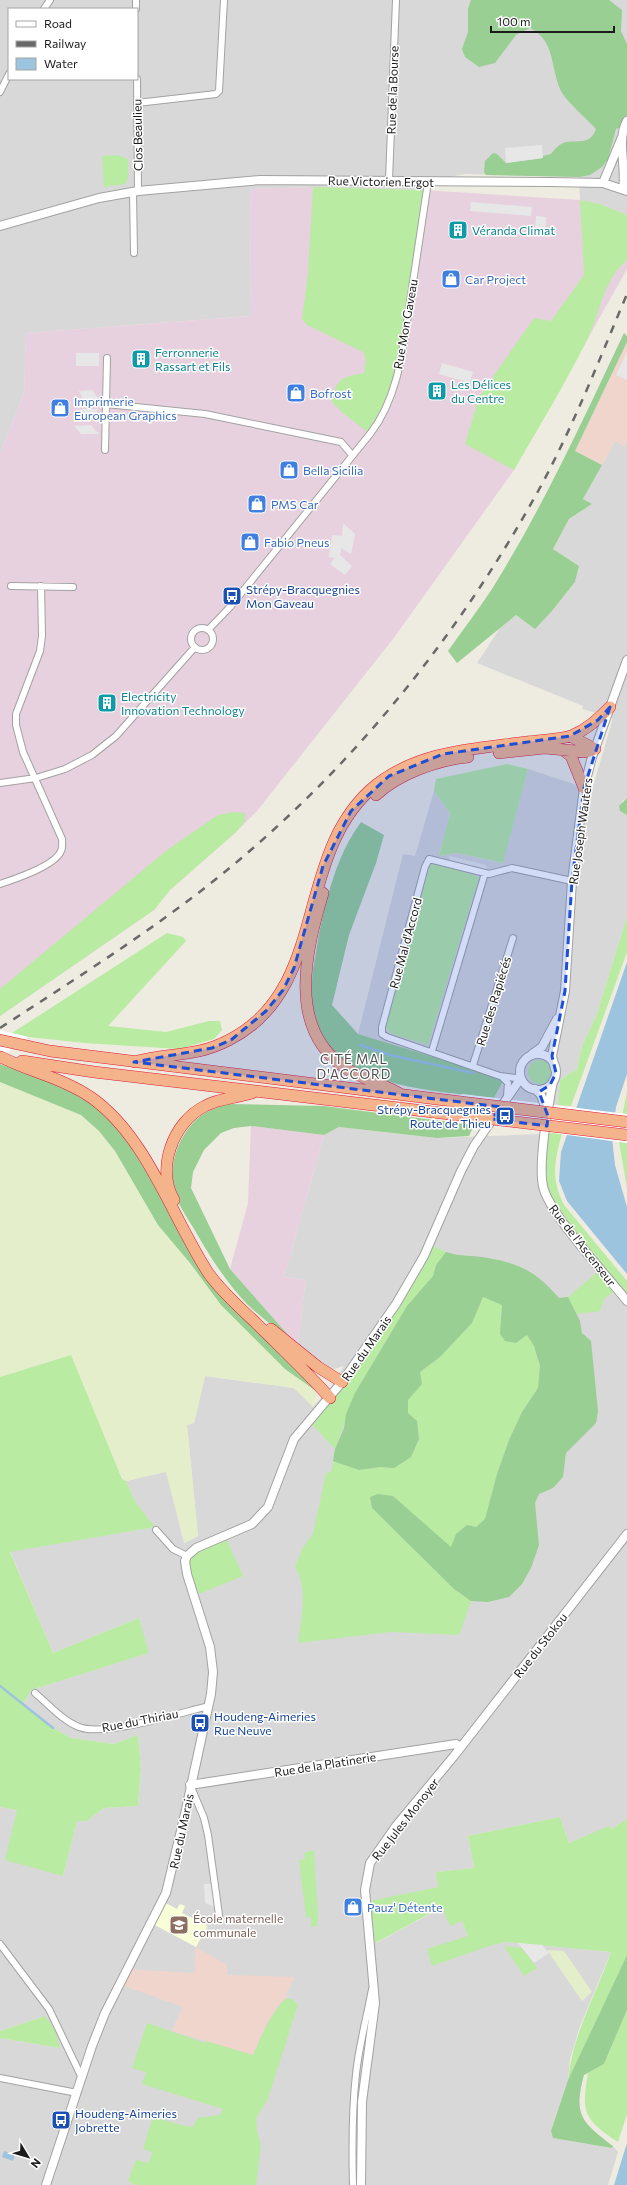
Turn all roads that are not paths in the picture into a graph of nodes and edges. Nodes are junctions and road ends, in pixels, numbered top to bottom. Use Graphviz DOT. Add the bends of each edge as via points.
graph roads {
  1 [pos="224,0"];
  2 [pos="396,0"];
  3 [pos="8,76"];
  4 [pos="137,80"];
  5 [pos="0,92"];
  6 [pos="137,103"];
  7 [pos="627,121"];
  8 [pos="623,132"];
  9 [pos="388,180"];
  10 [pos="428,182"];
  11 [pos="603,183"];
  12 [pos="625,190"];
  13 [pos="136,192"];
  14 [pos="0,226"];
  15 [pos="134,253"];
  16 [pos="108,358"];
  17 [pos="106,404"];
  18 [pos="105,450"];
  19 [pos="352,455"];
  20 [pos="11,586"];
  21 [pos="41,586"];
  22 [pos="73,587"];
  23 [pos="208,630"];
  24 [pos="195,647"];
  25 [pos="627,660"];
  26 [pos="610,707"];
  27 [pos="570,736"];
  28 [pos="595,749"];
  29 [pos="563,750"];
  30 [pos="36,778"];
  31 [pos="0,782"];
  32 [pos="584,788"];
  33 [pos="485,873"];
  34 [pos="572,881"];
  35 [pos="0,884"];
  36 [pos="513,938"];
  37 [pos="562,1007"];
  38 [pos="0,1040"];
  39 [pos="432,1050"];
  40 [pos="1,1056"];
  41 [pos="530,1056"];
  42 [pos="134,1062"];
  43 [pos="473,1065"];
  44 [pos="555,1069"];
  45 [pos="520,1075"];
  46 [pos="500,1076"];
  47 [pos="553,1081"];
  48 [pos="531,1088"];
  49 [pos="257,1092"];
  50 [pos="402,1095"];
  51 [pos="506,1099"];
  52 [pos="548,1116"];
  53 [pos="627,1122"];
  54 [pos="627,1136"];
  55 [pos="627,1301"];
  56 [pos="342,1382"];
  57 [pos="330,1398"];
  58 [pos="156,1530"];
  59 [pos="627,1534"];
  60 [pos="187,1556"];
  61 [pos="35,1693"];
  62 [pos="209,1706"];
  63 [pos="460,1747"];
  64 [pos="454,1756"];
  65 [pos="190,1785"];
  66 [pos="218,1915"];
  67 [pos="0,1944"];
  68 [pos="374,1982"];
  69 [pos="0,2078"];
  70 [pos="82,2078"];
  71 [pos="77,2093"];
  72 [pos="46,2185"];
  73 [pos="352,2185"];
  74 [pos="361,2185"];
  1 -- 6 [label="street" via="219,91 216,94"];
  2 -- 9 [label="street, Rue de la Bourse"];
  3 -- 5 [label="street"];
  4 -- 6 [label="street, Clos Beaulieu"];
  6 -- 13 [label="street, Clos Beaulieu"];
  7 -- 8 [label="street"];
  8 -- 11 [label="street"];
  8 -- 12 [label="street"];
  9 -- 10 [label="street, Rue Victorien Ergot"];
  9 -- 13 [label="street, Rue Victorien Ergot" via="260,180"];
  10 -- 11 [label="street, Rue Victorien Ergot"];
  10 -- 19 [label="street, Rue Mon Gaveau" via="403,343 394,384 378,423"];
  11 -- 12 [label="street, Rue Victorien Ergot"];
  13 -- 14 [label="street, Rue Victorien Ergot" via="99,198"];
  13 -- 15 [label="street"];
  16 -- 17 [label="street"];
  17 -- 18 [label="street"];
  17 -- 19 [label="street" via="205,414 341,442"];
  19 -- 23 [label="street, Rue Mon Gaveau" via="230,607"];
  20 -- 21 [label="street"];
  21 -- 22 [label="street"];
  21 -- 30 [label="street" via="40,651 16,714 23,752"];
  23 -- 24 [label="street" via="201,628 195,631 191,641"];
  23 -- 24 [label="street" via="213,635 211,646 205,650"];
  24 -- 30 [label="street" via="105,746 78,763"];
  25 -- 26 [label="street, Rue Joseph Wauters"];
  26 -- 27 [label="highway" via="598,720"];
  26 -- 28 [label="street, Rue Joseph Wauters"];
  27 -- 28 [label="highway"];
  27 -- 42 [label="highway" via="443,754 404,768 376,785 351,811 332,844 315,892 301,952 283,990 266,1011 231,1040 212,1048 191,1054 152,1057"];
  28 -- 29 [label="highway" via="586,752"];
  28 -- 32 [label="street, Rue Joseph Wauters"];
  29 -- 32 [label="highway" via="571,756"];
  29 -- 50 [label="highway" via="545,748 465,757 424,768 403,777 367,803 346,831 338,847 320,901 306,966 308,1013 320,1044 333,1058 347,1069"];
  30 -- 31 [label="street"];
  30 -- 35 [label="street" via="62,839 61,852 48,864"];
  32 -- 34 [label="street, Rue Joseph Wauters"];
  33 -- 34 [label="street, Rue Mal d'Accord" via="493,874 512,868"];
  33 -- 39 [label="street"];
  33 -- 39 [label="street, Rue Mal d'Accord" via="429,859 425,867 382,1034"];
  34 -- 37 [label="street, Rue Joseph Wauters"];
  36 -- 43 [label="street, Rue des Rapiécés"];
  37 -- 41 [label="street, Rue Joseph Wauters" via="548,1038 542,1047"];
  37 -- 44 [label="street, Rue Joseph Wauters" via="552,1056"];
  38 -- 42 [label="highway" via="18,1045"];
  39 -- 43 [label="street, Rue Mal d'Accord"];
  40 -- 49 [label="highway" via="45,1066"];
  40 -- 57 [label="highway" via="79,1089 113,1116 137,1147 209,1273 235,1304"];
  41 -- 44 [label="street" via="546,1056"];
  41 -- 45 [label="street" via="522,1062"];
  42 -- 50 [label="highway"];
  43 -- 46 [label="street, Rue Mal d'Accord"];
  44 -- 47 [label="street"];
  45 -- 46 [label="street"];
  45 -- 48 [label="street"];
  45 -- 51 [label="street, Rue du Marais"];
  46 -- 51 [label="street" via="508,1083"];
  47 -- 48 [label="street" via="545,1088"];
  47 -- 52 [label="street, Rue de l'Ascenseur"];
  48 -- 51 [label="street, Rue du Marais" via="520,1088"];
  48 -- 52 [label="street, Rue de l'Ascenseur" via="541,1095"];
  49 -- 54 [label="highway, bridge"];
  49 -- 56 [label="highway" via="214,1101 185,1123 177,1134 167,1161 166,1175 170,1193 215,1270 240,1300 318,1367"];
  50 -- 53 [label="highway, bridge"];
  51 -- 56 [label="street, Rue du Marais" via="472,1150 414,1275 386,1321"];
  52 -- 55 [label="street, Rue de l'Ascenseur" via="542,1170 543,1187 549,1202"];
  56 -- 57 [label="street, Rue du Marais"];
  57 -- 60 [label="street, Rue du Marais" via="294,1439 268,1507 259,1517 252,1524 196,1548"];
  58 -- 60 [label="street" via="172,1549"];
  59 -- 63 [label="street, Rue du Stokou"];
  60 -- 62 [label="street, Rue du Marais" via="187,1574 213,1664"];
  61 -- 62 [label="street, Rue du Thiriau" via="68,1721 88,1729 123,1726"];
  62 -- 65 [label="street, Rue du Marais"];
  63 -- 64 [label="street, Rue du Stokou"];
  63 -- 65 [label="street, Rue de la Platinerie" via="456,1744 448,1745"];
  64 -- 68 [label="street, Rue Jules Monoyer" via="396,1826 370,1863 365,1897"];
  65 -- 66 [label="street" via="208,1835"];
  65 -- 70 [label="street, Rue du Marais" via="166,1893 105,2013"];
  67 -- 70 [label="street" via="49,2009"];
  68 -- 73 [label="street, Rue Jules Monoyer" via="366,2010 356,2072"];
  68 -- 74 [label="street, Rue Jules Monoyer" via="375,2003 362,2102"];
  69 -- 71 [label="street"];
  70 -- 71 [label="street, Rue du Marais"];
  71 -- 72 [label="street, Rue du Marais"];
}
